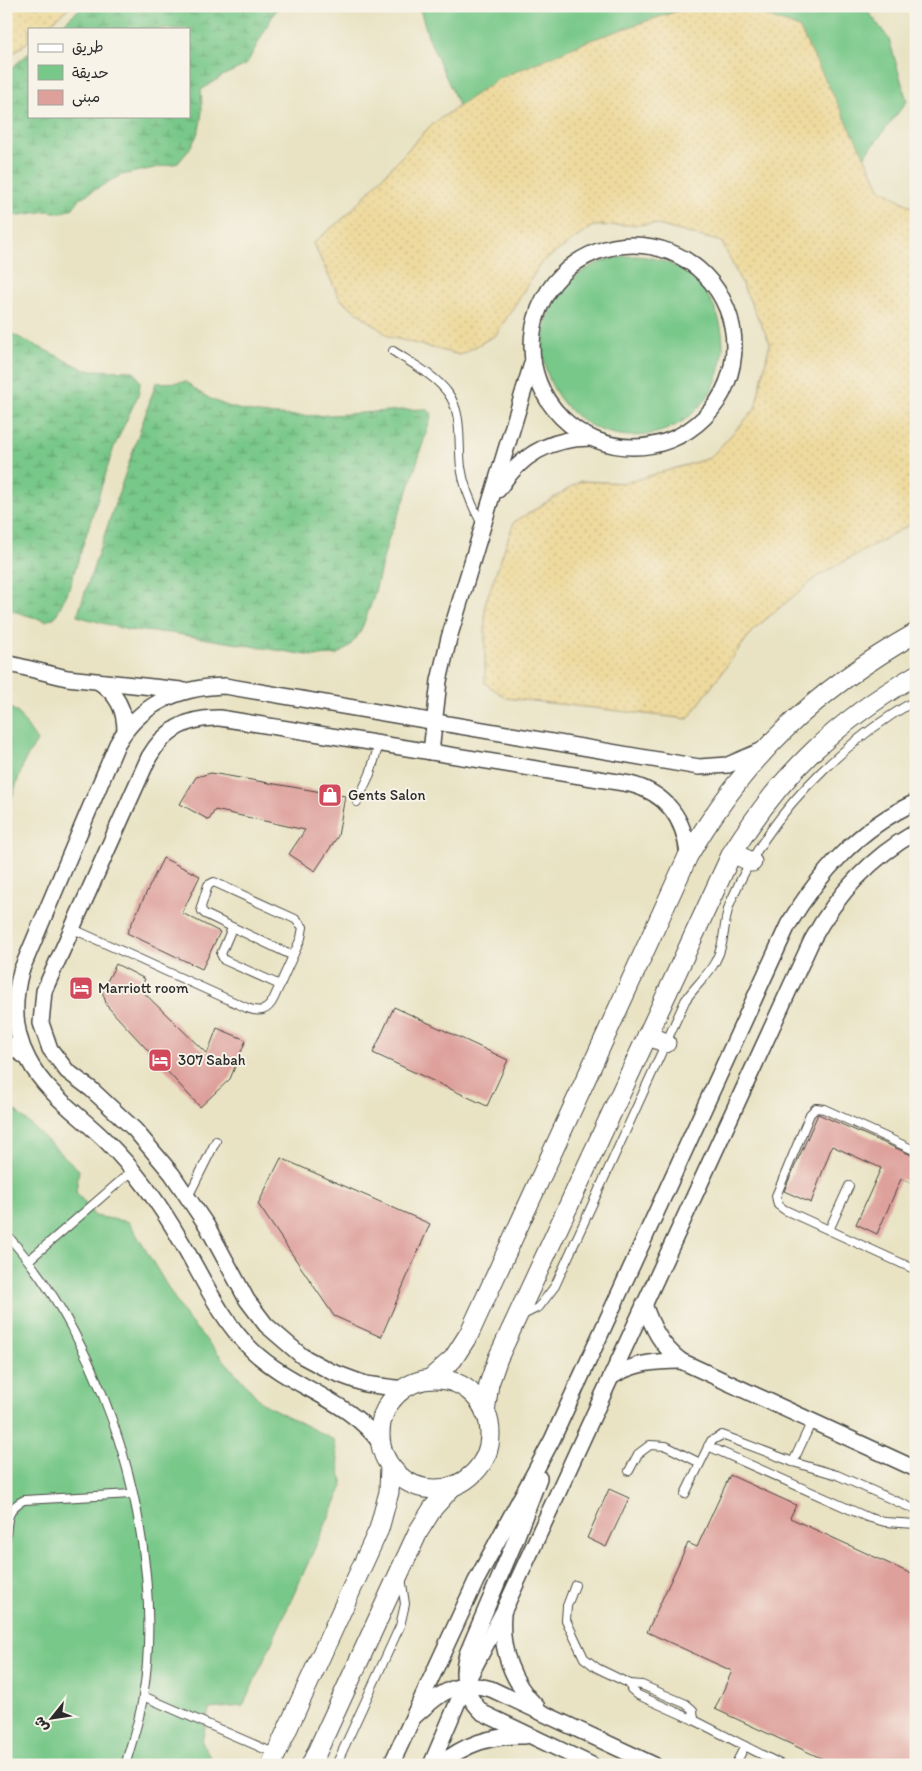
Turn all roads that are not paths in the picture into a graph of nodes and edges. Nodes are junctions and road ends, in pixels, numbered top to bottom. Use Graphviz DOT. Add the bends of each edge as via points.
graph roads {
  1 [pos="393,350"];
  2 [pos="533,360"];
  3 [pos="591,438"];
  4 [pos="488,506"];
  5 [pos="482,524"];
  6 [pos="916,633"];
  7 [pos="6,663"];
  8 [pos="916,675"];
  9 [pos="99,682"];
  10 [pos="185,690"];
  11 [pos="916,700"];
  12 [pos="434,723"];
  13 [pos="125,731"];
  14 [pos="379,744"];
  15 [pos="763,750"];
  16 [pos="431,752"];
  17 [pos="357,802"];
  18 [pos="916,802"];
  19 [pos="916,832"];
  20 [pos="732,853"];
  21 [pos="688,856"];
  22 [pos="752,862"];
  23 [pos="71,928"];
  24 [pos="232,928"];
  25 [pos="293,956"];
  26 [pos="280,984"];
  27 [pos="40,1012"];
  28 [pos="11,1023"];
  29 [pos="647,1034"];
  30 [pos="6,1043"];
  31 [pos="666,1043"];
  32 [pos="27,1058"];
  33 [pos="216,1141"];
  34 [pos="916,1151"];
  35 [pos="133,1170"];
  36 [pos="849,1186"];
  37 [pos="188,1197"];
  38 [pos="829,1230"];
  39 [pos="6,1234"];
  40 [pos="30,1260"];
  41 [pos="916,1270"];
  42 [pos="644,1304"];
  43 [pos="517,1318"];
  44 [pos="681,1361"];
  45 [pos="611,1377"];
  46 [pos="430,1379"];
  47 [pos="403,1389"];
  48 [pos="485,1412"];
  49 [pos="812,1421"];
  50 [pos="552,1440"];
  51 [pos="381,1444"];
  52 [pos="708,1446"];
  53 [pos="793,1462"];
  54 [pos="700,1463"];
  55 [pos="914,1464"];
  56 [pos="390,1466"];
  57 [pos="629,1471"];
  58 [pos="452,1487"];
  59 [pos="132,1494"];
  60 [pos="684,1494"];
  61 [pos="916,1510"];
  62 [pos="916,1524"];
  63 [pos="6,1538"];
  64 [pos="400,1572"];
  65 [pos="575,1585"];
  66 [pos="504,1610"];
  67 [pos="465,1685"];
  68 [pos="143,1696"];
  69 [pos="543,1714"];
  70 [pos="409,1722"];
  71 [pos="530,1736"];
  72 [pos="745,1746"];
  73 [pos="127,1759"];
  74 [pos="274,1759"];
  75 [pos="311,1765"];
  76 [pos="336,1765"];
  77 [pos="391,1765"];
  78 [pos="431,1765"];
  79 [pos="439,1765"];
  80 [pos="592,1765"];
  81 [pos="654,1765"];
  82 [pos="735,1765"];
  83 [pos="782,1765"];
  1 -- 5 [label="lane" via="442,386 454,403 463,476 470,501"];
  2 -- 3 [label="street" via="547,398 574,428"];
  2 -- 3 [label="street" via="536,321 547,292 562,274 600,250 623,245 661,249 689,262 721,295 734,340 733,363 727,385 716,405 694,427 660,444 621,446"];
  2 -- 4 [label="street"];
  3 -- 4 [label="street" via="559,441 530,455 506,477"];
  4 -- 5 [label="street"];
  5 -- 12 [label="street" via="444,659"];
  6 -- 15 [label="street" via="857,668 823,693"];
  7 -- 9 [label="street"];
  8 -- 20 [label="street" via="851,716 797,765"];
  9 -- 10 [label="street"];
  9 -- 13 [label="street" via="120,705"];
  10 -- 12 [label="street" via="225,686"];
  10 -- 13 [label="street" via="156,703"];
  11 -- 22 [label="lane" via="872,729 817,776 771,832"];
  12 -- 15 [label="street" via="699,767 728,765"];
  12 -- 16 [label="street"];
  13 -- 28 [label="street" via="21,971"];
  14 -- 16 [label="street"];
  14 -- 17 [label="lane"];
  14 -- 23 [label="street" via="220,718 205,717 178,726 156,744 148,757"];
  15 -- 21 [label="street" via="722,801"];
  16 -- 21 [label="street" via="641,787 664,800 674,812 683,830"];
  18 -- 50 [label="street" via="880,821 837,857 788,925"];
  19 -- 42 [label="street" via="859,874 825,916"];
  20 -- 22 [label="street"];
  20 -- 29 [label="street"];
  21 -- 46 [label="street" via="469,1334 453,1359"];
  22 -- 31 [label="lane" via="731,901 725,937 716,962 690,993"];
  23 -- 26 [label="lane" via="255,1011 263,1011 270,1006"];
  23 -- 27 [label="street" via="44,991"];
  24 -- 25 [label="lane"];
  24 -- 25 [label="lane" via="202,911 202,902 211,883 218,883 300,922 303,932"];
  24 -- 26 [label="lane" via="221,954 224,960"];
  25 -- 26 [label="lane"];
  27 -- 28 [label="street"];
  27 -- 37 [label="street" via="44,1037 58,1061 135,1130"];
  28 -- 32 [label="street"];
  29 -- 31 [label="street"];
  29 -- 43 [label="street"];
  30 -- 32 [label="street"];
  31 -- 43 [label="lane" via="555,1286 539,1306"];
  32 -- 35 [label="street" via="47,1088"];
  33 -- 37 [label="lane"];
  34 -- 38 [label="lane" via="820,1107 813,1110 776,1200 781,1208"];
  35 -- 40 [label="lane"];
  35 -- 51 [label="street" via="167,1216 222,1313 242,1339 279,1372 356,1417"];
  36 -- 38 [label="lane"];
  37 -- 47 [label="street" via="247,1300 277,1337 302,1356 348,1379"];
  38 -- 41 [label="lane"];
  39 -- 40 [label="lane"];
  40 -- 59 [label="lane" via="77,1339 97,1380 114,1424"];
  42 -- 44 [label="street" via="662,1342"];
  42 -- 45 [label="street"];
  43 -- 48 [label="street" via="493,1370"];
  44 -- 45 [label="street" via="637,1364"];
  44 -- 49 [label="street"];
  45 -- 66 [label="street"];
  46 -- 47 [label="street"];
  46 -- 48 [label="street" via="463,1386 480,1402"];
  47 -- 51 [label="street" via="384,1413 380,1428"];
  48 -- 58 [label="street" via="490,1425 488,1451 474,1474"];
  49 -- 53 [label="lane"];
  49 -- 55 [label="street"];
  50 -- 67 [label="street" via="515,1541 467,1654 463,1675"];
  50 -- 70 [label="street" via="476,1582"];
  51 -- 56 [label="street"];
  52 -- 53 [label="lane" via="716,1437 728,1436"];
  52 -- 54 [label="lane"];
  52 -- 62 [label="lane" via="867,1517"];
  53 -- 61 [label="lane" via="837,1475"];
  54 -- 57 [label="lane" via="666,1446 650,1444 638,1454"];
  54 -- 60 [label="lane"];
  56 -- 58 [label="street" via="418,1486 438,1490"];
  56 -- 74 [label="street" via="388,1498 379,1529"];
  58 -- 64 [label="street" via="425,1520"];
  59 -- 63 [label="lane" via="24,1500 7,1517"];
  59 -- 68 [label="lane" via="144,1558 147,1604"];
  64 -- 75 [label="street"];
  64 -- 76 [label="lane" via="405,1593 400,1626"];
  65 -- 72 [label="lane" via="565,1613 566,1620 590,1664 630,1684 642,1685 686,1704 693,1710 694,1720"];
  66 -- 67 [label="street"];
  66 -- 69 [label="street" via="503,1637 509,1664 523,1691"];
  67 -- 69 [label="street" via="491,1689"];
  67 -- 70 [label="street" via="442,1693"];
  67 -- 71 [label="street" via="483,1713"];
  67 -- 78 [label="street"];
  68 -- 73 [label="lane"];
  68 -- 74 [label="lane"];
  69 -- 81 [label="street"];
  70 -- 77 [label="street"];
  71 -- 79 [label="street" via="491,1737 455,1752"];
  71 -- 80 [label="street"];
  72 -- 82 [label="lane"];
  72 -- 83 [label="lane"];
}
